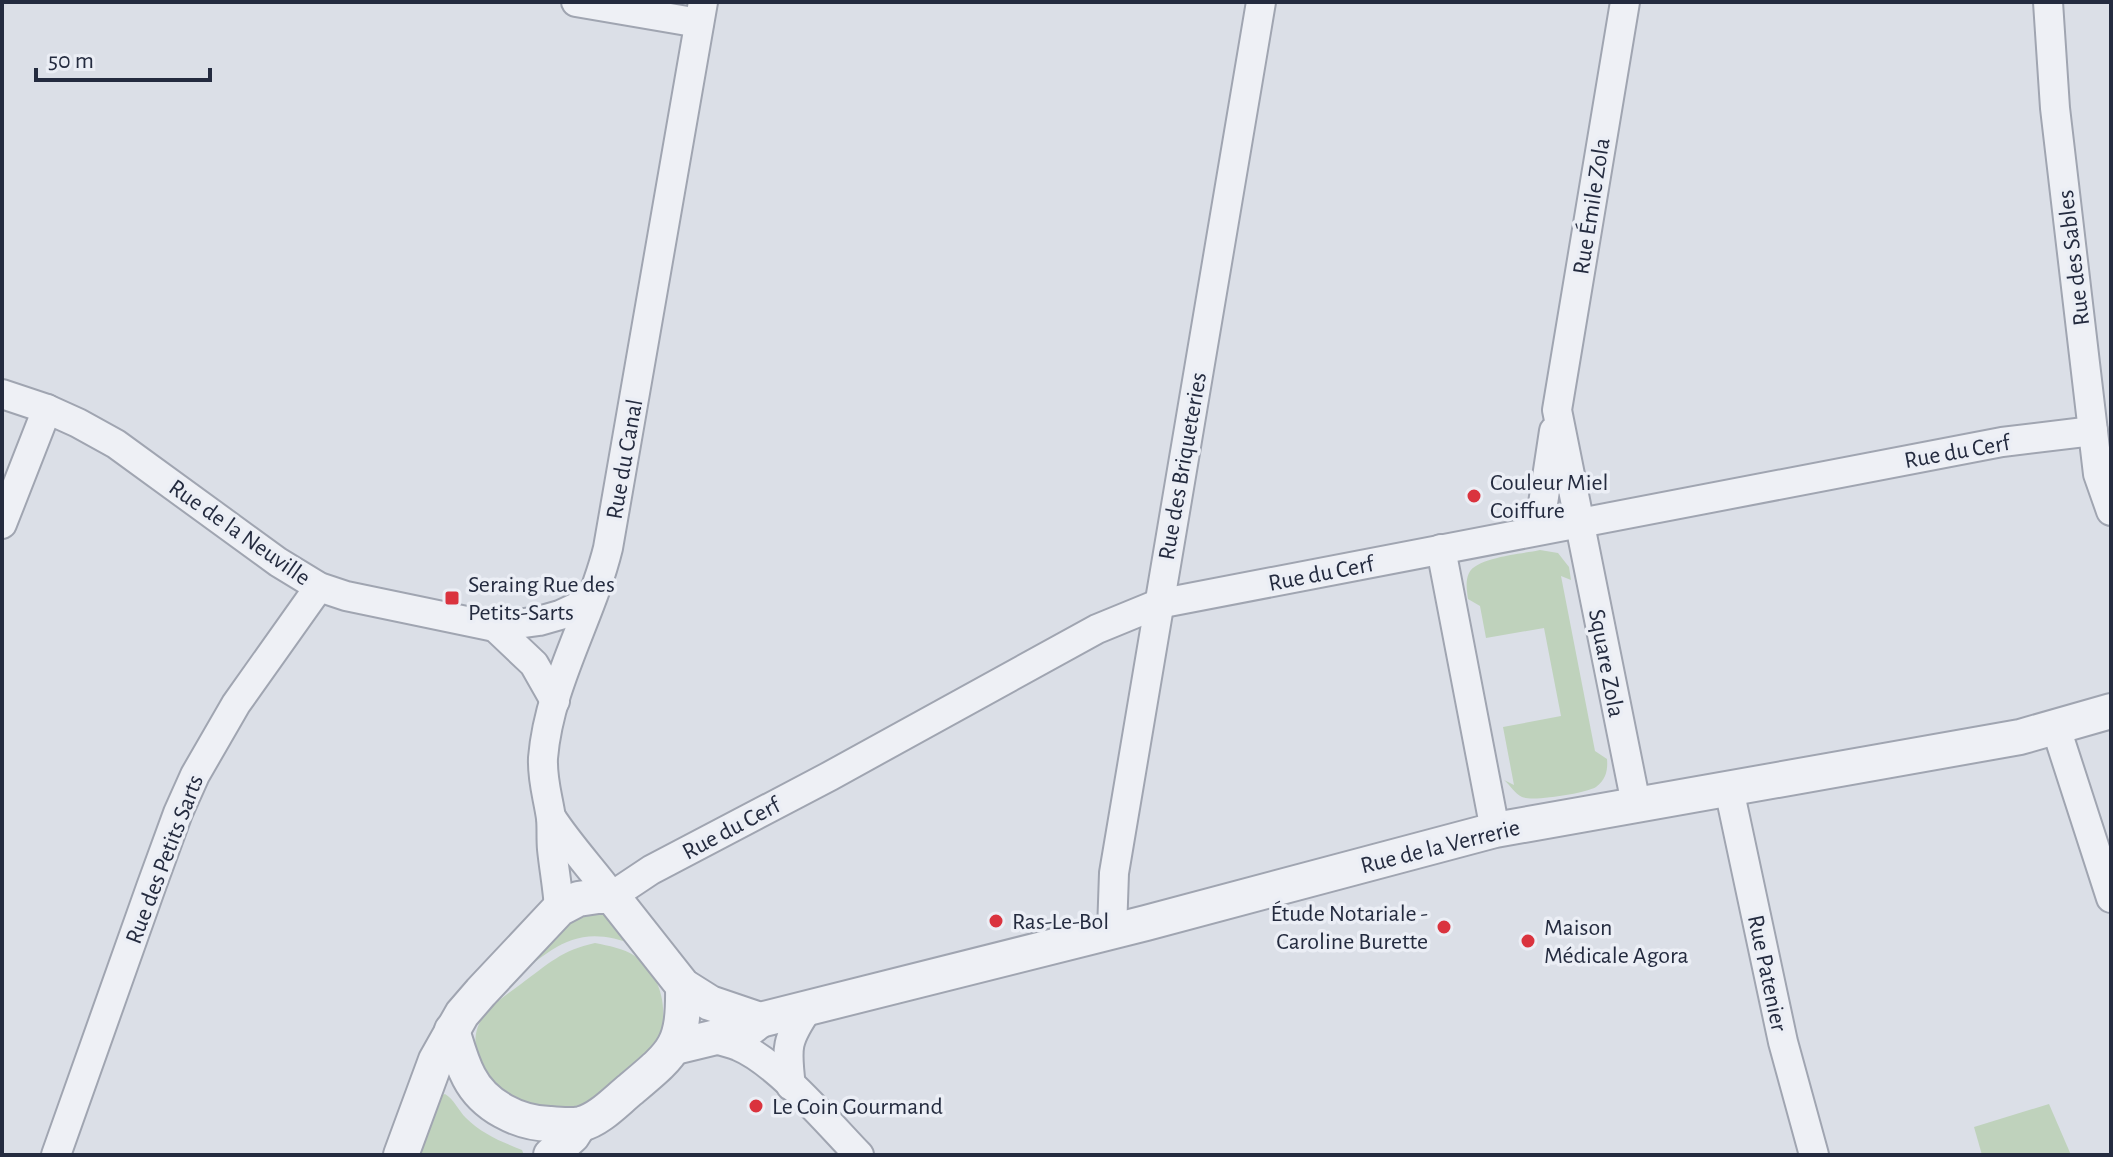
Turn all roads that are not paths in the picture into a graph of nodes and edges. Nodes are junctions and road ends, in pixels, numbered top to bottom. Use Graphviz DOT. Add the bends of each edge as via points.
graph roads {
  1 [pos="576,2"];
  2 [pos="1261,2"];
  3 [pos="1625,2"];
  4 [pos="2048,2"];
  5 [pos="701,12"];
  6 [pos="2,394"];
  7 [pos="47,409"];
  8 [pos="1557,410"];
  9 [pos="2093,431"];
  10 [pos="2111,511"];
  11 [pos="1579,523"];
  12 [pos="2,524"];
  13 [pos="1539,530"];
  14 [pos="1441,549"];
  15 [pos="319,587"];
  16 [pos="590,601"];
  17 [pos="1158,604"];
  18 [pos="495,627"];
  19 [pos="555,701"];
  20 [pos="2111,711"];
  21 [pos="2056,728"];
  22 [pos="1729,789"];
  23 [pos="1636,804"];
  24 [pos="551,817"];
  25 [pos="1495,830"];
  26 [pos="612,896"];
  27 [pos="2111,898"];
  28 [pos="559,909"];
  29 [pos="1112,931"];
  30 [pos="683,986"];
  31 [pos="785,1018"];
  32 [pos="452,1030"];
  33 [pos="714,1039"];
  34 [pos="675,1047"];
  35 [pos="764,1062"];
  36 [pos="791,1086"];
  37 [pos="579,1125"];
  38 [pos="56,1155"];
  39 [pos="401,1155"];
  40 [pos="551,1155"];
  41 [pos="859,1155"];
  42 [pos="1814,1155"];
  1 -- 5 [label="street"];
  2 -- 17 [label="street, Rue des Briqueteries"];
  3 -- 8 [label="street, Rue Émile Zola"];
  4 -- 9 [label="street, Rue des Sables" via="2053,96"];
  5 -- 16 [label="street, Rue du Canal" via="608,548"];
  6 -- 7 [label="street, Rue de la Neuville"];
  7 -- 12 [label="street"];
  7 -- 15 [label="street, Rue de la Neuville" via="116,444"];
  8 -- 11 [label="street, Rue Émile Zola"];
  8 -- 13 [label="street, Rue Émile Zola"];
  9 -- 10 [label="street, Rue des Sables" via="2098,474"];
  9 -- 11 [label="street, Rue du Cerf" via="2002,442"];
  11 -- 13 [label="street, Rue du Cerf"];
  11 -- 23 [label="street, Square Zola"];
  13 -- 14 [label="street, Rue du Cerf"];
  14 -- 17 [label="street, Rue du Cerf"];
  14 -- 25 [label="street"];
  15 -- 18 [label="street, Rue de la Neuville"];
  15 -- 38 [label="street, Rue des Petits Sarts" via="236,704 195,775"];
  16 -- 18 [label="street, Rue de la Neuville" via="549,618"];
  16 -- 19 [label="street, Rue du Canal"];
  17 -- 26 [label="street, Rue du Cerf" via="1097,629"];
  17 -- 29 [label="street, Rue des Briqueteries" via="1114,873"];
  18 -- 19 [label="street" via="534,664"];
  19 -- 24 [label="street, Rue du Canal" via="543,756"];
  20 -- 21 [label="street, Rue de la Verrerie"];
  21 -- 22 [label="street, Rue de la Verrerie"];
  21 -- 27 [label="street"];
  22 -- 23 [label="street, Rue de la Verrerie"];
  22 -- 42 [label="street, Rue Patenier" via="1783,1042"];
  23 -- 25 [label="street, Rue de la Verrerie"];
  24 -- 26 [label="street"];
  24 -- 28 [label="street, Rue du Canal"];
  25 -- 29 [label="street, Rue de la Verrerie"];
  26 -- 28 [label="street" via="578,899"];
  26 -- 30 [label="street"];
  28 -- 32 [label="street"];
  29 -- 31 [label="street, Rue de la Verrerie"];
  30 -- 31 [label="street" via="710,1003"];
  30 -- 34 [label="street" via="683,1022"];
  31 -- 33 [label="street, Rue de la Verrerie"];
  31 -- 35 [label="street" via="758,1045"];
  31 -- 36 [label="street"];
  32 -- 37 [label="street" via="470,1080 494,1105 531,1123"];
  32 -- 39 [label="street"];
  33 -- 34 [label="street, Rue de la Verrerie"];
  33 -- 35 [label="street"];
  34 -- 37 [label="street" via="606,1109"];
  35 -- 36 [label="street"];
  36 -- 41 [label="street"];
  37 -- 40 [label="street"];
}
